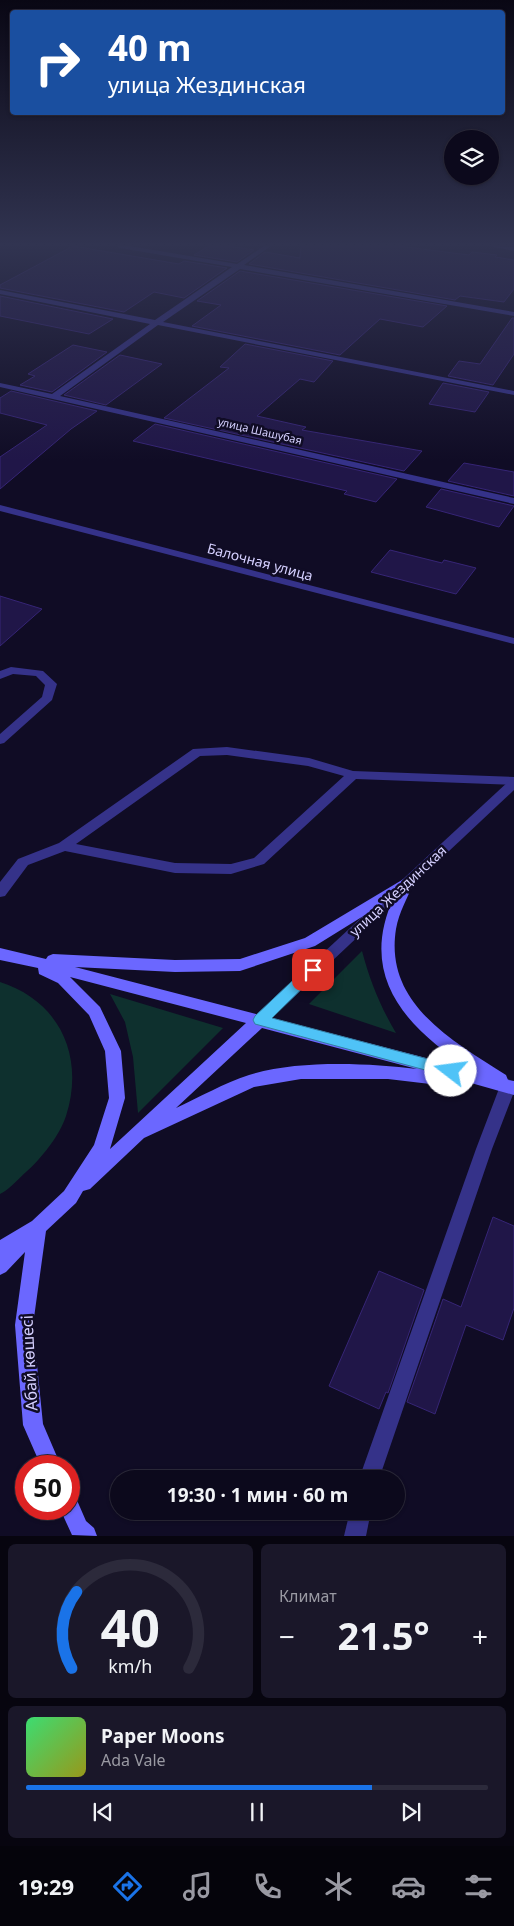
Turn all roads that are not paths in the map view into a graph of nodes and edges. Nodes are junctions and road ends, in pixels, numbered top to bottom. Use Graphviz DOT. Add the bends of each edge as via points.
graph roads {
  1 [pos="129,318"];
  2 [pos="164,318"];
  3 [pos="156,323"];
  4 [pos="0,385"];
  5 [pos="514,393"];
  6 [pos="54,397"];
  7 [pos="514,501"];
  8 [pos="0,508"];
  9 [pos="514,641"];
  10 [pos="0,676"];
  11 [pos="0,740"];
  12 [pos="353,776"];
  13 [pos="514,782"];
  14 [pos="64,846"];
  15 [pos="406,882"];
  16 [pos="0,892"];
  17 [pos="0,954"];
  18 [pos="21,958"];
  19 [pos="260,1020"];
  20 [pos="511,1087"];
  21 [pos="139,1133"];
  22 [pos="70,1197"];
  23 [pos="38,1227"];
  24 [pos="0,1250"];
  25 [pos="0,1266"];
  26 [pos="46,1455"];
  27 [pos="372,1470"];
  28 [pos="76,1520"];
  29 [pos="359,1520"];
  30 [pos="86,1536"];
  31 [pos="356,1536"];
  1 -- 3 [label="street"];
  2 -- 3 [label="street"];
  3 -- 5 [label="street"];
  3 -- 6 [label="street"];
  4 -- 6 [label="street, улица Шашубая"];
  6 -- 7 [label="street, улица Шашубая"];
  8 -- 9 [label="street, Балочная улица"];
  10 -- 11 [label="street" via="11,670 39,674 51,684 48,698"];
  12 -- 13 [label="street"];
  12 -- 14 [label="street" via="310,762 227,751 197,752"];
  12 -- 14 [label="street" via="259,861 231,869 175,868"];
  13 -- 15 [label="street, улица Жездинская"];
  14 -- 16 [label="street" via="23,862"];
  15 -- 18 [label="main road" via="310,942 240,965 98,964"];
  15 -- 19 [label="street, улица Жездинская"];
  15 -- 20 [label="main road" via="389,928 387,950 392,975 410,1009 435,1037"];
  17 -- 18 [label="main road"];
  18 -- 19 [label="main road"];
  18 -- 22 [label="main road" via="63,979 95,1010 113,1051 117,1098 102,1148"];
  19 -- 20 [label="main road"];
  19 -- 21 [label="main road"];
  20 -- 21 [label="main road" via="388,1072 301,1072 252,1081"];
  20 -- 27 [label="street" via="484,1149"];
  21 -- 22 [label="main road"];
  22 -- 23 [label="main road"];
  23 -- 24 [label="main road"];
  23 -- 25 [label="main road"];
  23 -- 26 [label="main road, Абай көшесі" via="24,1325 33,1425"];
  28 -- 30 [label="main road"];
  29 -- 31 [label="street"];
}
